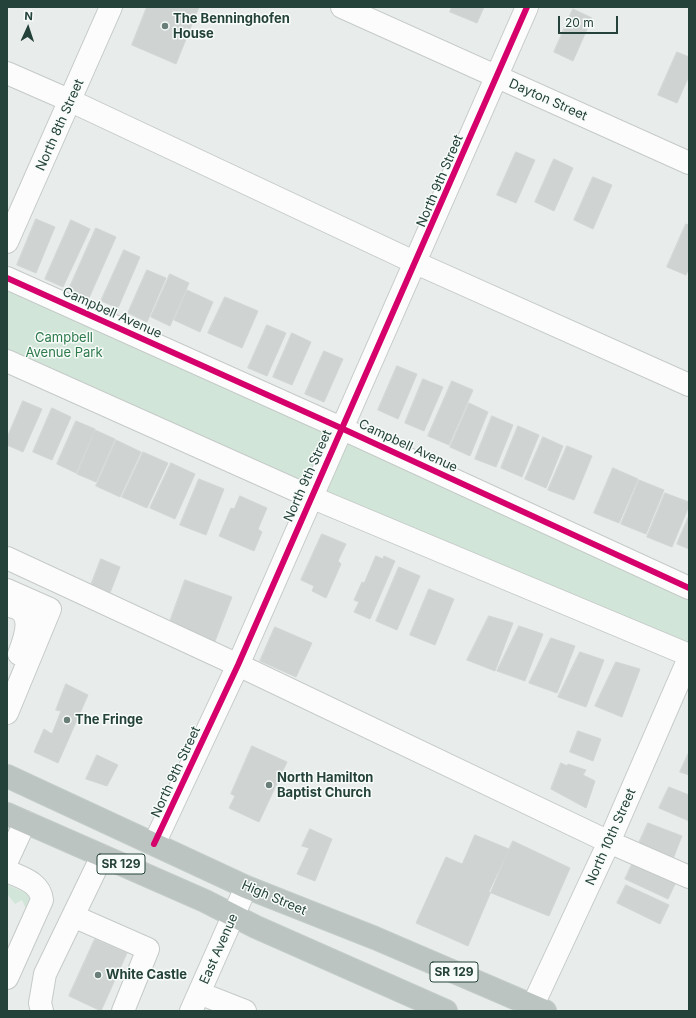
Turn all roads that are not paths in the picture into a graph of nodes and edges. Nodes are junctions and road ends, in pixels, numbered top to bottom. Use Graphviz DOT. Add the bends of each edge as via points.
graph roads {
  1 [pos="111,7"];
  2 [pos="342,7"];
  3 [pos="527,7"];
  4 [pos="7,74"];
  5 [pos="497,77"];
  6 [pos="71,101"];
  7 [pos="689,163"];
  8 [pos="7,242"];
  9 [pos="416,263"];
  10 [pos="7,278"];
  11 [pos="7,361"];
  12 [pos="689,385"];
  13 [pos="341,428"];
  14 [pos="311,497"];
  15 [pos="7,558"];
  16 [pos="689,588"];
  17 [pos="7,590"];
  18 [pos="7,606"];
  19 [pos="689,656"];
  20 [pos="238,665"];
  21 [pos="7,687"];
  22 [pos="7,713"];
  23 [pos="7,776"];
  24 [pos="16,818"];
  25 [pos="610,842"];
  26 [pos="154,844"];
  27 [pos="102,856"];
  28 [pos="7,861"];
  29 [pos="7,872"];
  30 [pos="689,877"];
  31 [pos="246,887"];
  32 [pos="73,916"];
  33 [pos="233,916"];
  34 [pos="7,978"];
  35 [pos="196,1002"];
  36 [pos="534,1009"];
  37 [pos="42,1011"];
  38 [pos="123,1011"];
  39 [pos="245,1011"];
  40 [pos="446,1011"];
  1 -- 6 [label="street, North 8th Street"];
  2 -- 5 [label="street, Dayton Street"];
  3 -- 5 [label="street, North 9th Street"];
  4 -- 6 [label="street"];
  5 -- 7 [label="street, Dayton Street"];
  5 -- 9 [label="street, North 9th Street"];
  6 -- 8 [label="street, North 8th Street"];
  6 -- 9 [label="street"];
  9 -- 12 [label="street"];
  9 -- 13 [label="street, North 9th Street"];
  10 -- 13 [label="street, Campbell Avenue"];
  11 -- 14 [label="street"];
  13 -- 14 [label="street, North 9th Street"];
  13 -- 16 [label="street, Campbell Avenue"];
  14 -- 19 [label="street"];
  14 -- 20 [label="street, North 9th Street"];
  15 -- 20 [label="street"];
  17 -- 22 [label="street" via="50,609"];
  18 -- 21 [label="street" via="15,606 25,616 28,630"];
  19 -- 25 [label="street, North 10th Street"];
  20 -- 25 [label="street"];
  20 -- 26 [label="street, North 9th Street"];
  23 -- 26 [label="highway, High Street / SR 129"];
  24 -- 27 [label="highway, SR 129"];
  24 -- 28 [label="street"];
  25 -- 30 [label="street"];
  25 -- 36 [label="street, North 10th Street"];
  26 -- 31 [label="highway, High Street / SR 129"];
  27 -- 32 [label="street"];
  27 -- 33 [label="highway, SR 129"];
  29 -- 34 [label="street" via="36,885 41,892 42,900"];
  31 -- 33 [label="street, East Avenue"];
  31 -- 36 [label="highway, High Street / SR 129"];
  32 -- 37 [label="street" via="45,974 40,1003"];
  32 -- 38 [label="street" via="148,949"];
  33 -- 35 [label="street, East Avenue"];
  33 -- 40 [label="highway, SR 129"];
  35 -- 39 [label="street"];
}
